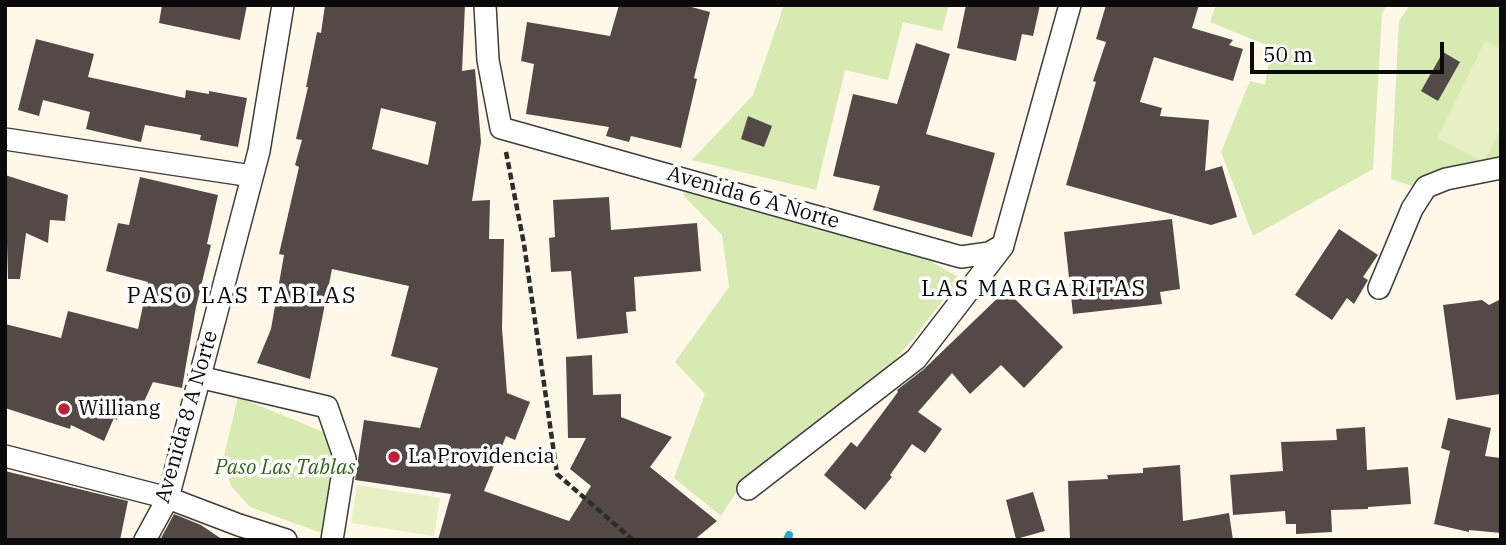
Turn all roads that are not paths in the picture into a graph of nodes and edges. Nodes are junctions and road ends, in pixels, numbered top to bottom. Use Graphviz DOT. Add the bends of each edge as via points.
graph roads {
  1 [pos="283,5"];
  2 [pos="485,5"];
  3 [pos="1070,5"];
  4 [pos="5,139"];
  5 [pos="1501,168"];
  6 [pos="252,176"];
  7 [pos="1003,245"];
  8 [pos="1379,288"];
  9 [pos="199,377"];
  10 [pos="5,456"];
  11 [pos="748,489"];
  12 [pos="168,498"];
  13 [pos="145,540"];
  14 [pos="286,540"];
  15 [pos="332,540"];
  1 -- 6 [label="street, Avenida 8 A Norte"];
  2 -- 7 [label="street, Avenida 6 A Norte" via="488,60 501,128 961,257 989,253"];
  3 -- 7 [label="street"];
  4 -- 6 [label="street"];
  5 -- 8 [label="street" via="1426,187"];
  6 -- 9 [label="street, Avenida 8 A Norte"];
  7 -- 11 [label="street" via="916,359"];
  9 -- 12 [label="street, Avenida 8 A Norte"];
  9 -- 15 [label="street" via="327,407 345,459"];
  10 -- 12 [label="street"];
  12 -- 13 [label="street, Avenida 8 A Norte"];
  12 -- 14 [label="street"];
}
